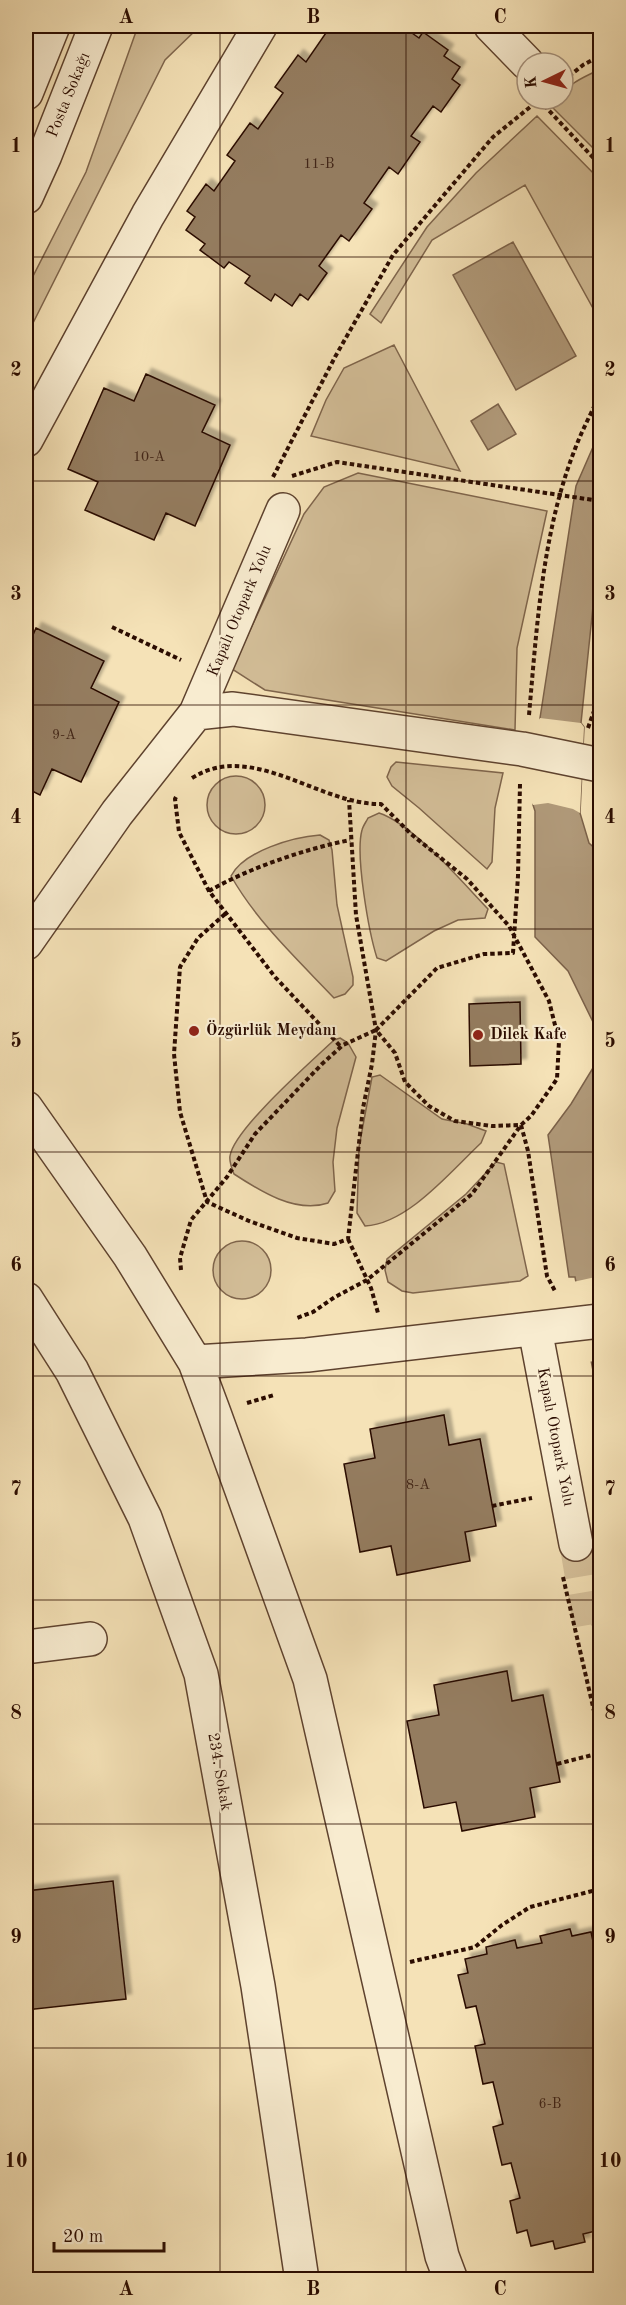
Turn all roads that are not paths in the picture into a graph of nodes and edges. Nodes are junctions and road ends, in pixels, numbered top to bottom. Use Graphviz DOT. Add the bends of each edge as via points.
graph roads {
  1 [pos="53,26"];
  2 [pos="96,26"];
  3 [pos="260,26"];
  4 [pos="491,26"];
  5 [pos="515,51"];
  6 [pos="26,93"];
  7 [pos="26,197"];
  8 [pos="26,440"];
  9 [pos="283,510"];
  10 [pos="196,713"];
  11 [pos="600,765"];
  12 [pos="26,943"];
  13 [pos="26,1108"];
  14 [pos="26,1299"];
  15 [pos="600,1321"];
  16 [pos="555,1327"];
  17 [pos="195,1362"];
  18 [pos="576,1544"];
  19 [pos="90,1639"];
  20 [pos="26,1647"];
  21 [pos="302,2280"];
  22 [pos="451,2280"];
  1 -- 6 [label="street"];
  2 -- 7 [label="street, Posta Sokağı"];
  3 -- 8 [label="street" via="148,215"];
  4 -- 5 [label="street"];
  9 -- 10 [label="street, Kapalı Otopark Yolu"];
  10 -- 11 [label="street" via="233,710 524,749"];
  10 -- 12 [label="street, Kapalı Otopark Yolu" via="117,813"];
  13 -- 17 [label="street" via="130,1256"];
  14 -- 21 [label="street, 234. Sokak" via="72,1371 145,1518 201,1674 258,1986"];
  15 -- 16 [label="street"];
  16 -- 17 [label="street" via="307,1355"];
  16 -- 18 [label="street, Kapalı Otopark Yolu"];
  17 -- 22 [label="street" via="310,1679 442,2256"];
  19 -- 20 [label="street"];
}
